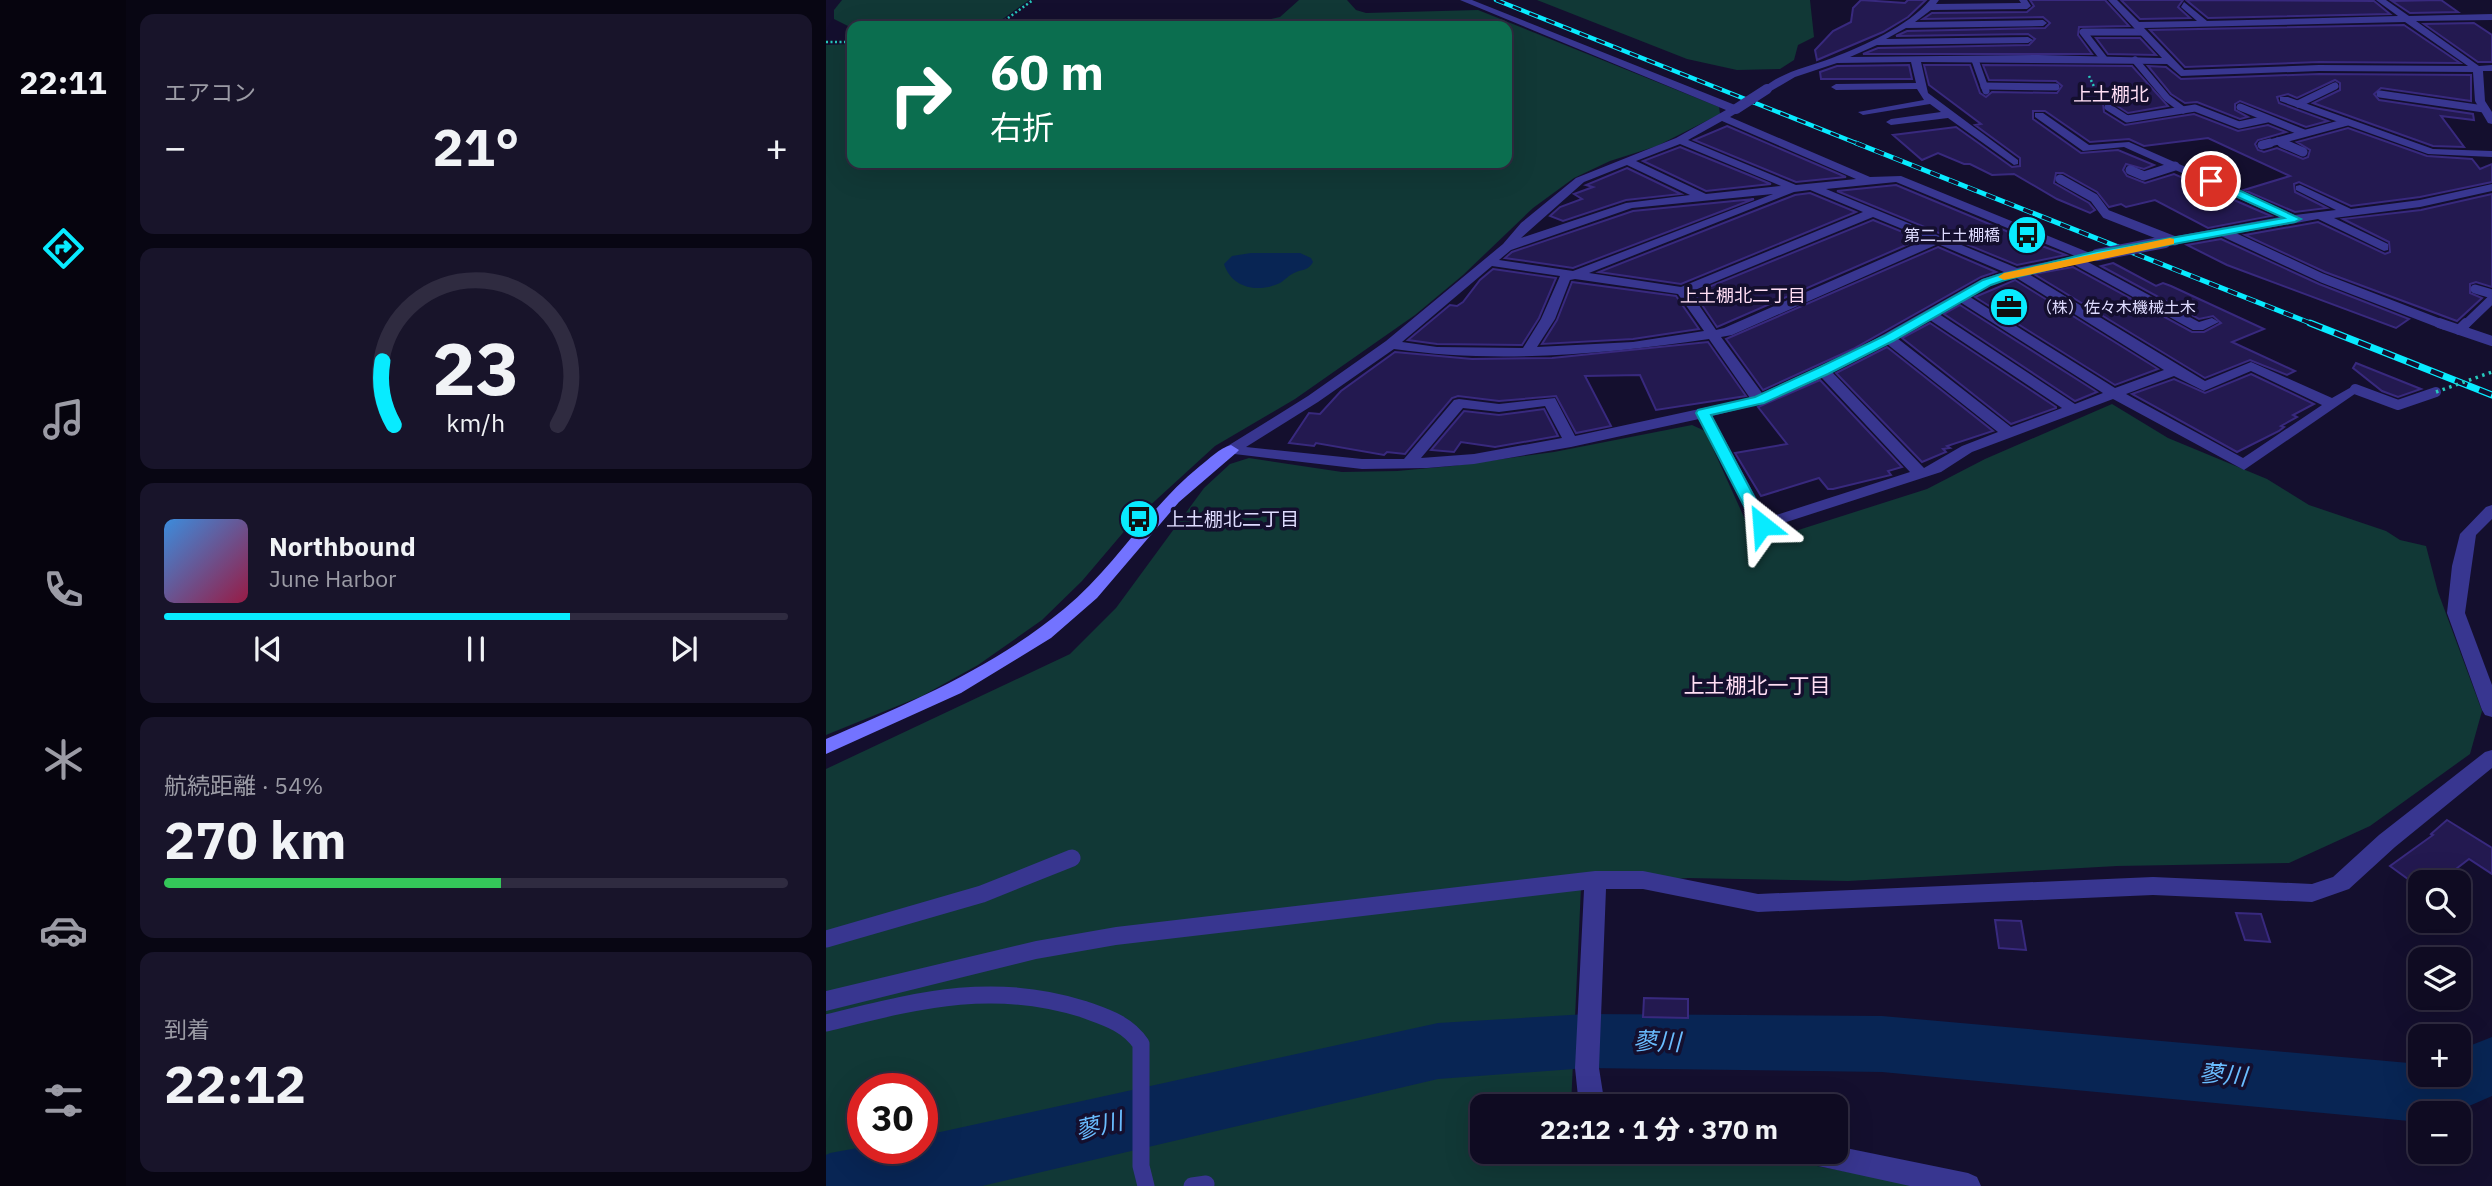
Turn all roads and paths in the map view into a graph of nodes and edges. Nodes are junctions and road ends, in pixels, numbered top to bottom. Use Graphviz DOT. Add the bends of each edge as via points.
graph roads {
  1 [pos="1033,0"];
  2 [pos="1464,0"];
  3 [pos="2023,0"];
  4 [pos="2112,0"];
  5 [pos="2380,0"];
  6 [pos="1933,3"];
  7 [pos="2196,4"];
  8 [pos="2172,5"];
  9 [pos="2184,5"];
  10 [pos="2492,17"];
  11 [pos="2408,19"];
  12 [pos="1004,21"];
  13 [pos="2043,23"];
  14 [pos="2017,24"];
  15 [pos="1903,25"];
  16 [pos="2207,25"];
  17 [pos="2140,29"];
  18 [pos="2028,40"];
  19 [pos="847,42"];
  20 [pos="1875,42"];
  21 [pos="826,43"];
  22 [pos="2039,58"];
  23 [pos="1836,60"];
  24 [pos="1975,60"];
  25 [pos="2104,60"];
  26 [pos="2135,60"];
  27 [pos="1916,61"];
  28 [pos="2168,61"];
  29 [pos="2492,68"];
  30 [pos="2478,69"];
  31 [pos="2088,76"];
  32 [pos="1922,86"];
  33 [pos="2335,86"];
  34 [pos="1836,87"];
  35 [pos="2056,87"];
  36 [pos="2381,94"];
  37 [pos="2095,95"];
  38 [pos="2284,99"];
  39 [pos="1932,100"];
  40 [pos="2298,104"];
  41 [pos="2108,107"];
  42 [pos="2240,107"];
  43 [pos="1735,109"];
  44 [pos="2183,110"];
  45 [pos="1863,112"];
  46 [pos="1951,114"];
  47 [pos="2489,116"];
  48 [pos="1722,117"];
  49 [pos="2025,117"];
  50 [pos="2267,119"];
  51 [pos="1891,122"];
  52 [pos="2347,122"];
  53 [pos="2304,133"];
  54 [pos="1680,140"];
  55 [pos="2278,141"];
  56 [pos="2262,145"];
  57 [pos="2303,152"];
  58 [pos="2492,154"];
  59 [pos="1627,161"];
  60 [pos="2014,162"];
  61 [pos="2175,166"];
  62 [pos="2130,170"];
  63 [pos="2060,179"];
  64 [pos="1869,181"];
  65 [pos="1810,186"];
  66 [pos="1792,187"];
  67 [pos="2492,187"];
  68 [pos="2300,188"];
  69 [pos="1703,197"];
  70 [pos="1874,212"];
  71 [pos="2351,213"];
  72 [pos="2321,216"];
  73 [pos="2295,219"];
  74 [pos="2223,232"];
  75 [pos="1938,239"];
  76 [pos="2170,241"];
  77 [pos="1507,247"];
  78 [pos="2384,247"];
  79 [pos="2093,256"];
  80 [pos="2075,260"];
  81 [pos="1490,262"];
  82 [pos="2016,272"];
  83 [pos="1572,275"];
  84 [pos="2475,289"];
  85 [pos="1682,291"];
  86 [pos="1961,297"];
  87 [pos="2492,297"];
  88 [pos="1930,314"];
  89 [pos="2207,328"];
  90 [pos="2459,330"];
  91 [pos="1712,333"];
  92 [pos="1888,338"];
  93 [pos="2492,341"];
  94 [pos="1391,344"];
  95 [pos="1527,352"];
  96 [pos="1823,371"];
  97 [pos="2175,371"];
  98 [pos="2492,372"];
  99 [pos="2355,389"];
  100 [pos="2437,392"];
  101 [pos="2116,395"];
  102 [pos="1759,400"];
  103 [pos="2330,404"];
  104 [pos="2073,409"];
  105 [pos="1703,413"];
  106 [pos="2009,433"];
  107 [pos="1571,442"];
  108 [pos="1231,450"];
  109 [pos="1409,463"];
  110 [pos="1922,474"];
  111 [pos="2492,510"];
  112 [pos="2492,710"];
  113 [pos="826,747"];
  114 [pos="2492,757"];
  115 [pos="1072,858"];
  116 [pos="1595,880"];
  117 [pos="826,939"];
  118 [pos="826,1001"];
  119 [pos="826,1023"];
  120 [pos="1142,1067"];
  121 [pos="1590,1094"];
  122 [pos="1848,1160"];
  123 [pos="1146,1186"];
  124 [pos="1968,1186"];
  1 -- 12 [label="path"];
  2 -- 43 [label="street"];
  3 -- 6 [label="street" via="2027,6"];
  4 -- 17 [label="street"];
  5 -- 11 [label="street"];
  6 -- 15 [label="street"];
  7 -- 9 [label="street"];
  8 -- 9 [label="street"];
  9 -- 16 [label="street"];
  10 -- 11 [label="street"];
  11 -- 16 [label="street"];
  11 -- 30 [label="street"];
  13 -- 14 [label="street"];
  14 -- 15 [label="street"];
  14 -- 18 [label="street"];
  15 -- 20 [label="street"];
  16 -- 17 [label="street"];
  17 -- 25 [label="lane" via="2082,32"];
  17 -- 28 [label="street"];
  18 -- 20 [label="street"];
  18 -- 22 [label="street"];
  19 -- 21 [label="path"];
  20 -- 23 [label="street"];
  22 -- 24 [label="street"];
  22 -- 25 [label="street"];
  23 -- 27 [label="street"];
  23 -- 43 [label="street, bridge" via="1792,75"];
  24 -- 27 [label="street"];
  24 -- 35 [label="lane" via="1985,88"];
  25 -- 26 [label="street"];
  26 -- 28 [label="street"];
  26 -- 44 [label="lane"];
  27 -- 32 [label="street"];
  28 -- 30 [label="street" via="2181,73"];
  29 -- 30 [label="street"];
  30 -- 47 [label="street" via="2480,101"];
  31 -- 37 [label="path" via="2099,95"];
  32 -- 34 [label="street"];
  32 -- 39 [label="street" via="1923,94"];
  33 -- 40 [label="lane"];
  36 -- 47 [label="lane"];
  38 -- 40 [label="street"];
  39 -- 45 [label="street"];
  39 -- 46 [label="street"];
  40 -- 52 [label="street"];
  41 -- 44 [label="lane" via="2127,119"];
  42 -- 50 [label="lane"];
  43 -- 48 [label="street"];
  44 -- 50 [label="lane" via="2195,108 2239,125"];
  46 -- 51 [label="street"];
  46 -- 60 [label="street"];
  48 -- 54 [label="street"];
  48 -- 64 [label="street"];
  49 -- 61 [label="street" via="2045,114 2087,149 2125,144"];
  50 -- 53 [label="lane"];
  52 -- 53 [label="lane"];
  52 -- 58 [label="street" via="2432,152"];
  53 -- 55 [label="lane"];
  54 -- 59 [label="street"];
  54 -- 66 [label="street"];
  55 -- 56 [label="lane"];
  55 -- 57 [label="lane"];
  59 -- 69 [label="street"];
  59 -- 77 [label="street" via="1580,180"];
  61 -- 62 [label="lane" via="2144,176"];
  61 -- 73 [label="street"];
  63 -- 76 [label="lane" via="2094,198 2106,214"];
  64 -- 65 [label="street"];
  64 -- 79 [label="street" via="1897,178"];
  65 -- 66 [label="street"];
  65 -- 70 [label="street"];
  66 -- 69 [label="street"];
  66 -- 83 [label="street"];
  67 -- 71 [label="street" via="2466,196"];
  68 -- 71 [label="street"];
  69 -- 77 [label="street" via="1630,205"];
  70 -- 75 [label="street"];
  70 -- 85 [label="street"];
  71 -- 72 [label="street"];
  72 -- 73 [label="street"];
  72 -- 78 [label="street"];
  73 -- 74 [label="street"];
  74 -- 76 [label="street"];
  74 -- 90 [label="lane" via="2363,297"];
  75 -- 82 [label="street"];
  75 -- 91 [label="street" via="1727,332"];
  76 -- 79 [label="street, bridge"];
  77 -- 81 [label="street"];
  79 -- 80 [label="street"];
  80 -- 82 [label="street"];
  80 -- 89 [label="street"];
  81 -- 83 [label="street"];
  81 -- 94 [label="street"];
  82 -- 86 [label="street"];
  82 -- 97 [label="street"];
  83 -- 85 [label="street"];
  83 -- 95 [label="street" via="1565,278 1548,319"];
  84 -- 87 [label="lane"];
  85 -- 91 [label="street"];
  86 -- 88 [label="street"];
  86 -- 101 [label="street"];
  87 -- 90 [label="lane"];
  88 -- 92 [label="street"];
  88 -- 104 [label="street"];
  90 -- 93 [label="lane"];
  91 -- 95 [label="street" via="1633,346"];
  91 -- 102 [label="street"];
  92 -- 96 [label="street"];
  92 -- 106 [label="street"];
  94 -- 95 [label="street" via="1437,351"];
  94 -- 108 [label="street"];
  96 -- 102 [label="street"];
  96 -- 110 [label="street"];
  97 -- 101 [label="street"];
  97 -- 103 [label="street" via="2204,387 2251,366"];
  98 -- 100 [label="path, bridge"];
  99 -- 100 [label="lane" via="2398,405"];
  99 -- 103 [label="street"];
  101 -- 103 [label="street" via="2244,465"];
  101 -- 104 [label="street"];
  102 -- 105 [label="street"];
  104 -- 106 [label="street"];
  105 -- 107 [label="street"];
  105 -- 110 [label="street" via="1762,525"];
  106 -- 110 [label="street"];
  107 -- 109 [label="street" via="1475,459"];
  107 -- 109 [label="street" via="1550,401 1499,408 1460,403"];
  108 -- 109 [label="street" via="1328,461"];
  108 -- 113 [label="street" via="1187,484 1097,588 1042,636 957,689"];
  111 -- 112 [label="street" via="2468,534 2456,613"];
  114 -- 116 [label="street" via="2341,883 2312,893 2153,886 1758,903 1643,880"];
  115 -- 117 [label="lane" via="1018,881"];
  116 -- 118 [label="street" via="1116,936 1036,950"];
  116 -- 121 [label="street" via="1587,1068"];
  119 -- 120 [label="lane" via="959,995 1007,995 1076,1007 1121,1025 1141,1044"];
  120 -- 123 [label="lane" via="1141,1166"];
  122 -- 124 [label="street"];
}
